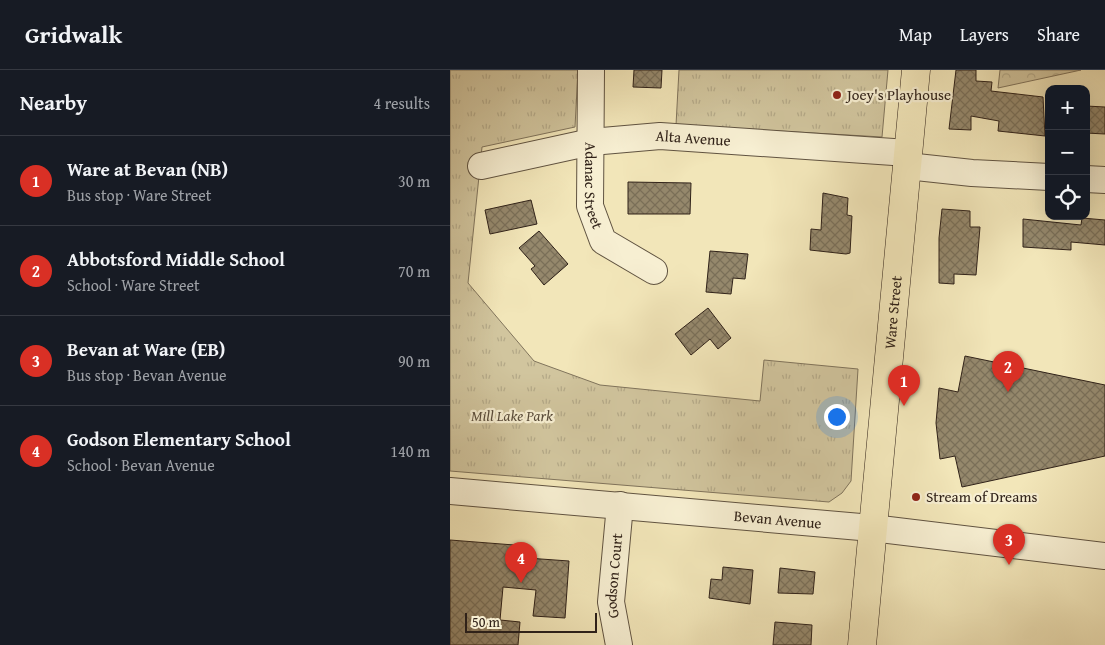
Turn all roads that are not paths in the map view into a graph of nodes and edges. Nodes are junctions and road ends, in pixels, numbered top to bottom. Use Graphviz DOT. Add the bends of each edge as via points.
graph roads {
  1 [pos="591,70"];
  2 [pos="916,70"];
  3 [pos="591,142"];
  4 [pos="907,159"];
  5 [pos="481,166"];
  6 [pos="1045,177"];
  7 [pos="1090,179"];
  8 [pos="1105,180"];
  9 [pos="654,271"];
  10 [pos="450,491"];
  11 [pos="620,505"];
  12 [pos="872,528"];
  13 [pos="1105,556"];
  14 [pos="619,645"];
  15 [pos="862,645"];
  1 -- 3 [label="street, Adanac Street"];
  2 -- 4 [label="main road, Ware Street"];
  3 -- 4 [label="street, Alta Avenue" via="660,136"];
  3 -- 5 [label="street, Alta Avenue"];
  3 -- 9 [label="street, Adanac Street" via="590,206 603,241"];
  4 -- 6 [label="street, Alta Avenue" via="972,173"];
  4 -- 12 [label="main road, Ware Street"];
  7 -- 8 [label="street"];
  10 -- 11 [label="street, Bevan Avenue"];
  11 -- 12 [label="street, Bevan Avenue"];
  11 -- 14 [label="street, Godson Court" via="611,602"];
  12 -- 13 [label="street, Bevan Avenue"];
  12 -- 15 [label="main road, Ware Street"];
}
